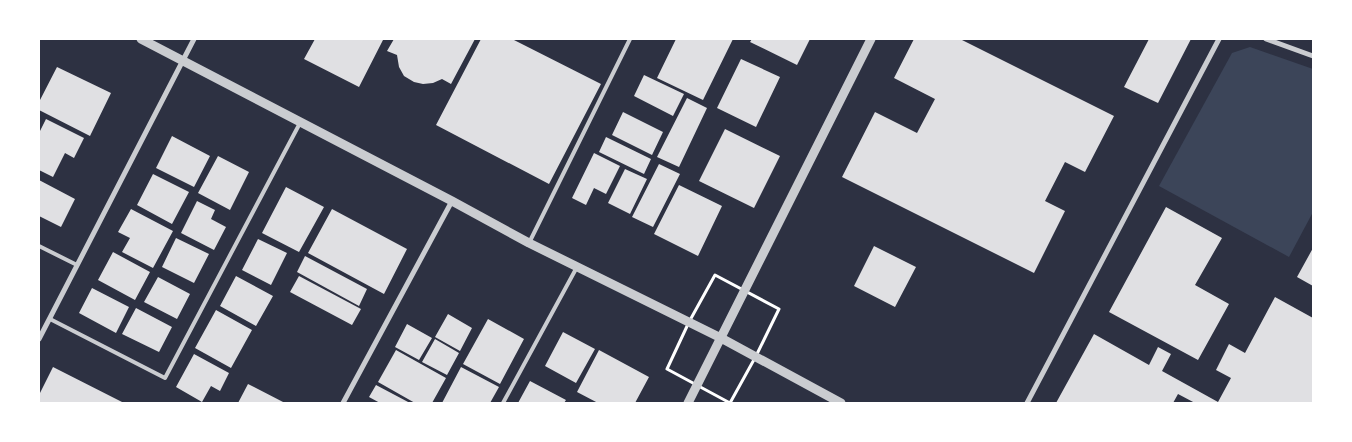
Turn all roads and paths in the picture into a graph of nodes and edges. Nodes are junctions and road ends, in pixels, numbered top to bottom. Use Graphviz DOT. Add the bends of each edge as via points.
graph roads {
  1 [pos="141,39"];
  2 [pos="194,39"];
  3 [pos="630,39"];
  4 [pos="871,39"];
  5 [pos="1219,39"];
  6 [pos="1266,39"];
  7 [pos="1313,56"];
  8 [pos="183,61"];
  9 [pos="301,122"];
  10 [pos="452,201"];
  11 [pos="529,243"];
  12 [pos="39,246"];
  13 [pos="77,265"];
  14 [pos="577,267"];
  15 [pos="50,318"];
  16 [pos="721,338"];
  17 [pos="39,339"];
  18 [pos="343,403"];
  19 [pos="503,403"];
  20 [pos="688,403"];
  21 [pos="841,403"];
  22 [pos="1027,403"];
  1 -- 8 [label="street"];
  2 -- 8 [label="street"];
  3 -- 11 [label="lane"];
  4 -- 16 [label="street"];
  5 -- 22 [label="street"];
  6 -- 7 [label="street"];
  8 -- 9 [label="street"];
  8 -- 13 [label="street"];
  9 -- 10 [label="street"];
  9 -- 15 [label="lane" via="165,378"];
  10 -- 11 [label="street"];
  10 -- 18 [label="street"];
  11 -- 14 [label="street"];
  12 -- 13 [label="lane"];
  13 -- 15 [label="street"];
  14 -- 16 [label="street"];
  14 -- 19 [label="lane"];
  15 -- 17 [label="street"];
  16 -- 20 [label="street"];
  16 -- 21 [label="street"];
}
